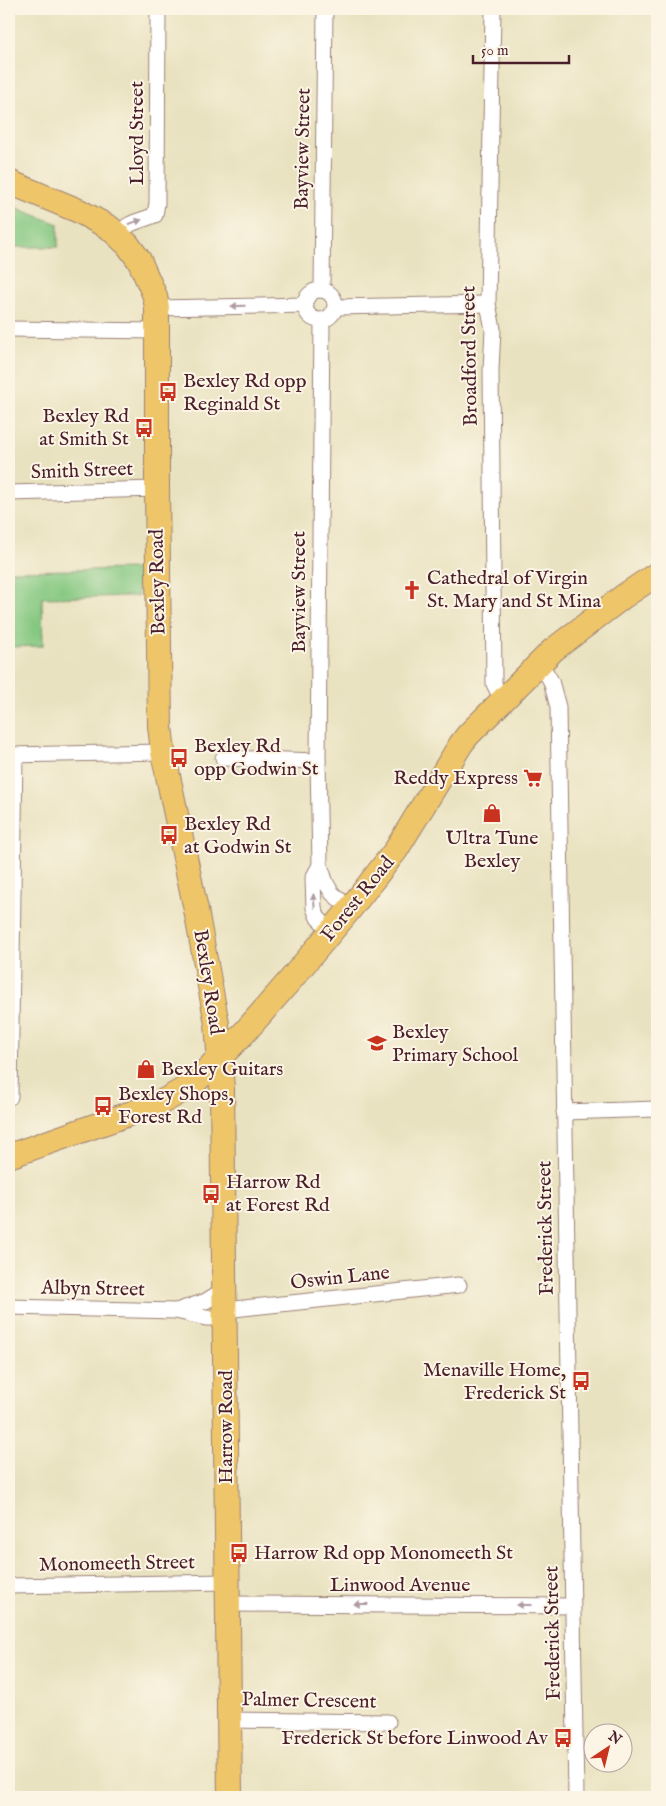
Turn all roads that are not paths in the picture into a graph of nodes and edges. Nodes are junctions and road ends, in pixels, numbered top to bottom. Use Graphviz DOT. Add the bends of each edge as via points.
graph roads {
  1 [pos="158,9"];
  2 [pos="324,9"];
  3 [pos="493,9"];
  4 [pos="9,182"];
  5 [pos="118,235"];
  6 [pos="322,290"];
  7 [pos="306,304"];
  8 [pos="488,304"];
  9 [pos="335,307"];
  10 [pos="157,320"];
  11 [pos="322,320"];
  12 [pos="9,329"];
  13 [pos="157,489"];
  14 [pos="9,493"];
  15 [pos="657,574"];
  16 [pos="540,663"];
  17 [pos="502,700"];
  18 [pos="163,752"];
  19 [pos="12,755"];
  20 [pos="223,758"];
  21 [pos="318,761"];
  22 [pos="320,865"];
  23 [pos="350,910"];
  24 [pos="332,932"];
  25 [pos="219,1057"];
  26 [pos="10,1097"];
  27 [pos="657,1109"];
  28 [pos="564,1112"];
  29 [pos="9,1156"];
  30 [pos="459,1285"];
  31 [pos="225,1306"];
  32 [pos="9,1307"];
  33 [pos="176,1311"];
  34 [pos="9,1586"];
  35 [pos="227,1593"];
  36 [pos="572,1606"];
  37 [pos="230,1720"];
  38 [pos="388,1722"];
  39 [pos="230,1797"];
  40 [pos="576,1797"];
  5 -- 1 [label="street, Lloyd Street, one-way" via="131,222 155,215"];
  2 -- 6 [label="street, Bayview Street"];
  3 -- 8 [label="street, Broadford Street"];
  4 -- 5 [label="main road, Bexley Road" via="97,219"];
  5 -- 10 [label="main road, Bexley Road" via="139,260 147,276"];
  6 -- 7 [label="street" via="312,293"];
  6 -- 9 [label="street" via="332,295"];
  7 -- 10 [label="street, one-way"];
  7 -- 11 [label="street" via="308,313"];
  8 -- 9 [label="street"];
  8 -- 17 [label="street, Broadford Street" via="493,328 494,684"];
  9 -- 11 [label="street" via="329,317"];
  10 -- 12 [label="street"];
  10 -- 13 [label="main road, Bexley Road"];
  11 -- 21 [label="street, Bayview Street"];
  13 -- 14 [label="street, Smith Street"];
  13 -- 18 [label="main road, Bexley Road"];
  15 -- 16 [label="main road, Forest Road" via="610,606"];
  16 -- 17 [label="main road, Forest Road"];
  16 -- 28 [label="street, Frederick Street" via="551,681 558,707"];
  17 -- 23 [label="main road, Forest Road" via="461,744 396,850"];
  18 -- 19 [label="street"];
  18 -- 25 [label="main road, Bexley Road" via="217,1024"];
  19 -- 26 [label="street"];
  20 -- 21 [label="street"];
  21 -- 22 [label="street, Bayview Street"];
  22 -- 23 [label="street, Bayview Street" via="332,893"];
  24 -- 22 [label="street, Bayview Street, one-way" via="318,918 314,908 313,878"];
  23 -- 24 [label="main road, Forest Road"];
  24 -- 25 [label="main road, Forest Road"];
  25 -- 29 [label="main road, Forest Road" via="192,1085 160,1103"];
  25 -- 31 [label="main road, Harrow Road"];
  27 -- 28 [label="street"];
  28 -- 36 [label="street, Frederick Street"];
  30 -- 31 [label="street, Oswin Lane"];
  31 -- 33 [label="street, Albyn Street" via="206,1301"];
  31 -- 33 [label="street, Albyn Street" via="206,1318"];
  31 -- 35 [label="main road, Harrow Road"];
  32 -- 33 [label="street, Albyn Street"];
  34 -- 35 [label="street, Monomeeth Street"];
  36 -- 35 [label="street, Linwood Avenue, one-way"];
  35 -- 37 [label="main road, Harrow Road"];
  36 -- 40 [label="street, Frederick Street"];
  37 -- 38 [label="street, Palmer Crescent"];
  37 -- 39 [label="main road, Harrow Road"];
}
